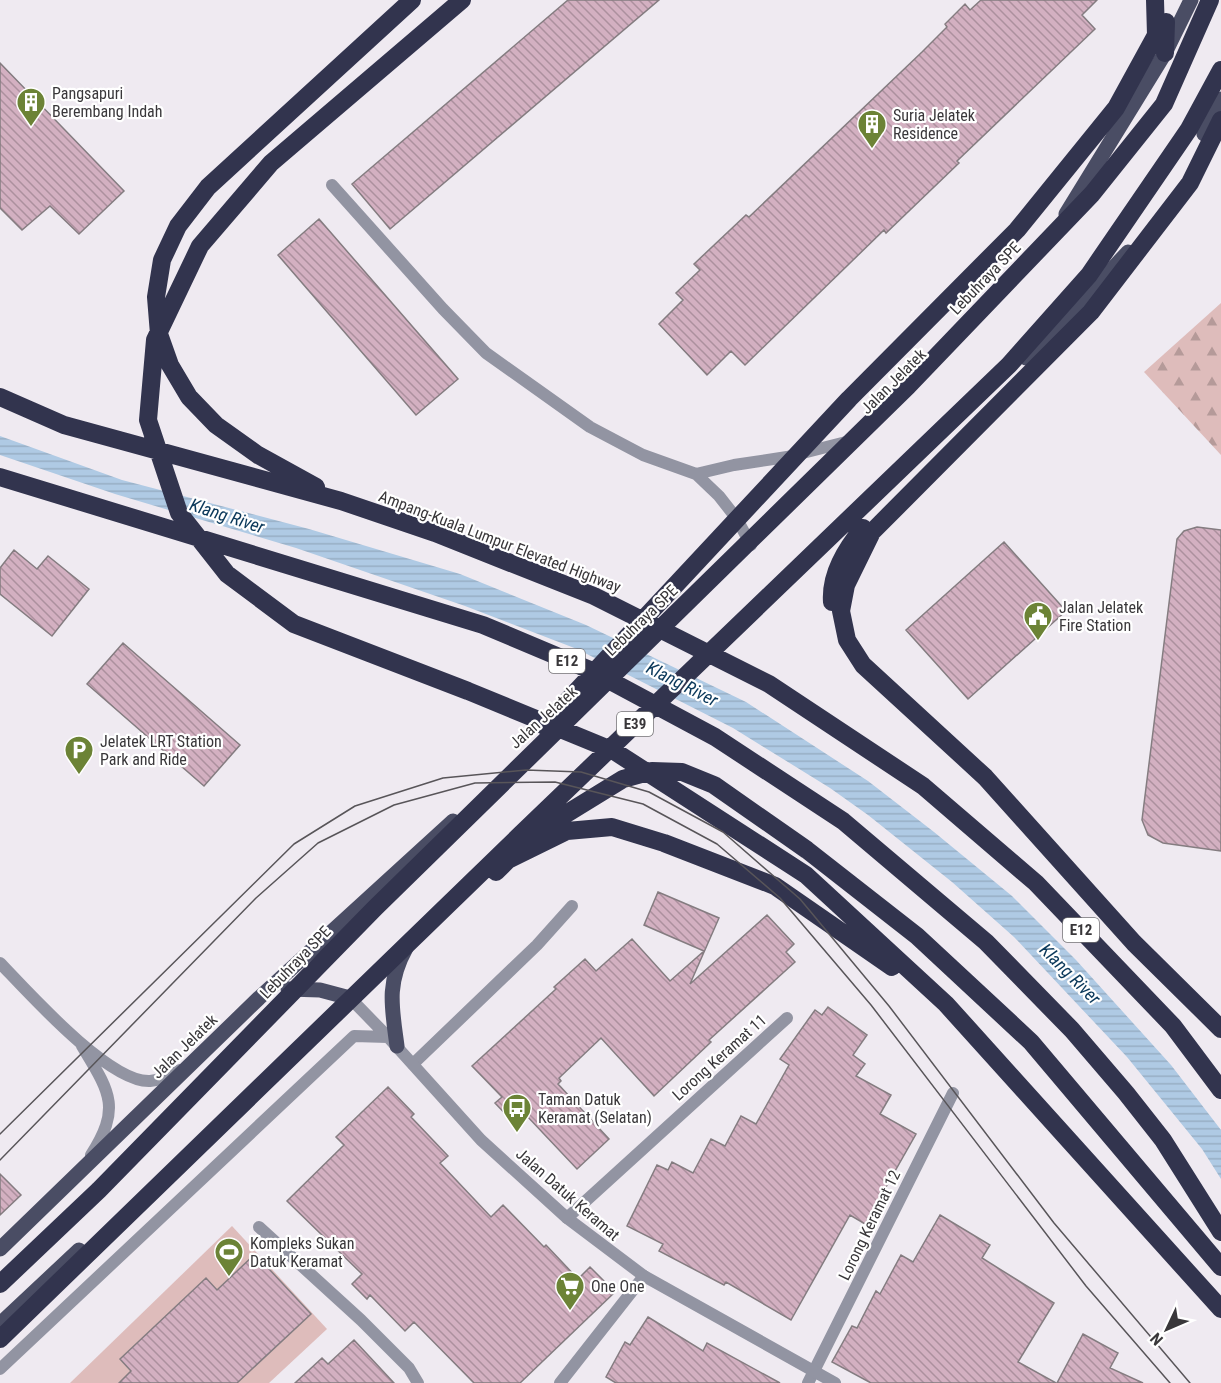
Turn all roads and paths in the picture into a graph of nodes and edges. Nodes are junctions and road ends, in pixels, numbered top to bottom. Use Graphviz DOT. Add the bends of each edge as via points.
graph roads {
  1 [pos="412,0"];
  2 [pos="462,0"];
  3 [pos="1155,0"];
  4 [pos="1166,0"];
  5 [pos="1191,0"];
  6 [pos="1210,0"];
  7 [pos="1165,53"];
  8 [pos="1221,70"];
  9 [pos="1221,99"];
  10 [pos="1221,120"];
  11 [pos="332,185"];
  12 [pos="0,397"];
  13 [pos="861,438"];
  14 [pos="917,463"];
  15 [pos="696,474"];
  16 [pos="0,477"];
  17 [pos="341,501"];
  18 [pos="751,545"];
  19 [pos="524,841"];
  20 [pos="573,906"];
  21 [pos="375,908"];
  22 [pos="412,938"];
  23 [pos="0,963"];
  24 [pos="259,998"];
  25 [pos="350,998"];
  26 [pos="946,1004"];
  27 [pos="787,1018"];
  28 [pos="1221,1030"];
  29 [pos="80,1042"];
  30 [pos="393,1042"];
  31 [pos="413,1064"];
  32 [pos="190,1066"];
  33 [pos="1221,1090"];
  34 [pos="952,1093"];
  35 [pos="80,1172"];
  36 [pos="127,1218"];
  37 [pos="567,1218"];
  38 [pos="259,1227"];
  39 [pos="1221,1232"];
  40 [pos="0,1250"];
  41 [pos="1221,1267"];
  42 [pos="644,1276"];
  43 [pos="0,1284"];
  44 [pos="1221,1309"];
  45 [pos="0,1324"];
  46 [pos="0,1339"];
  47 [pos="0,1369"];
  48 [pos="811,1378"];
  49 [pos="418,1383"];
  50 [pos="560,1383"];
  51 [pos="835,1383"];
  1 -- 17 [label="highway" via="208,187 178,226 162,260 156,297 159,334 170,365 189,397 216,425 258,455"];
  2 -- 26 [label="highway" via="271,163 200,246 155,340 148,420 179,513 227,574 294,624 614,751 806,874"];
  3 -- 21 [label="highway" via="1156,35 1116,108 1017,230 849,399"];
  4 -- 7 [label="highway"];
  5 -- 7 [label="main road, Jalan Jelatek"];
  6 -- 21 [label="highway, Lebuhraya SPE" via="1164,104 1092,194 908,386"];
  7 -- 13 [label="main road, Jalan Jelatek" via="1040,258"];
  8 -- 36 [label="highway, E39" via="1189,129 1089,275 1009,365"];
  9 -- 14 [label="main road" via="1182,180 1130,249 1077,307"];
  10 -- 28 [label="highway" via="1190,183 1091,312 872,532 846,585 842,611 848,640 863,666 986,777 1134,943"];
  11 -- 15 [label="street" via="486,353 590,427 644,455"];
  12 -- 17 [label="highway, Ampang-Kuala Lumpur Elevated Highway / E12" via="64,424"];
  13 -- 15 [label="street" via="787,458"];
  13 -- 18 [label="main road, Jalan Jelatek"];
  14 -- 19 [label="main road" via="602,759"];
  14 -- 28 [label="highway" via="855,537 837,568 831,594 833,617 851,660 867,680 996,793 1108,903"];
  15 -- 18 [label="street" via="737,519"];
  16 -- 39 [label="highway, E12" via="483,625 590,670 715,737 843,821 986,942 1072,1030 1126,1093 1162,1140"];
  17 -- 33 [label="highway, Ampang-Kuala Lumpur Elevated Highway / E12" via="435,533 594,596 769,684 913,780 1036,883 1173,1026"];
  18 -- 24 [label="main road, Jalan Jelatek" via="563,726 433,838"];
  19 -- 22 [label="main road"];
  19 -- 41 [label="highway" via="623,779 652,771 682,771 714,786 807,850 917,936 1031,1042"];
  20 -- 31 [label="street"];
  21 -- 43 [label="highway, Lebuhraya SPE" via="99,1190"];
  22 -- 25 [label="main road"];
  22 -- 30 [label="main road" via="392,981"];
  23 -- 29 [label="street"];
  24 -- 25 [label="main road" via="291,988"];
  24 -- 32 [label="main road, Jalan Jelatek"];
  25 -- 30 [label="street, Jalan Datuk Keramat"];
  25 -- 45 [label="main road"];
  26 -- 36 [label="highway" via="775,886 612,827 567,831 508,860"];
  26 -- 44 [label="highway"];
  27 -- 37 [label="street, Lorong Keramat 11"];
  29 -- 32 [label="street" via="134,1078 150,1081"];
  29 -- 35 [label="street" via="102,1079 109,1099 109,1116 102,1137"];
  30 -- 31 [label="street, Jalan Datuk Keramat"];
  30 -- 47 [label="street" via="354,1036"];
  31 -- 37 [label="street, Jalan Datuk Keramat" via="481,1140"];
  32 -- 35 [label="main road, Jalan Jelatek"];
  34 -- 48 [label="street, Lorong Keramat 12"];
  35 -- 40 [label="main road, Jalan Jelatek"];
  36 -- 46 [label="highway, E39"];
  37 -- 42 [label="street, Jalan Datuk Keramat"];
  38 -- 49 [label="street" via="361,1320 409,1368"];
  42 -- 48 [label="street, Jalan Datuk Keramat"];
  42 -- 50 [label="street"];
  48 -- 51 [label="street, Jalan Datuk Keramat"];
}
